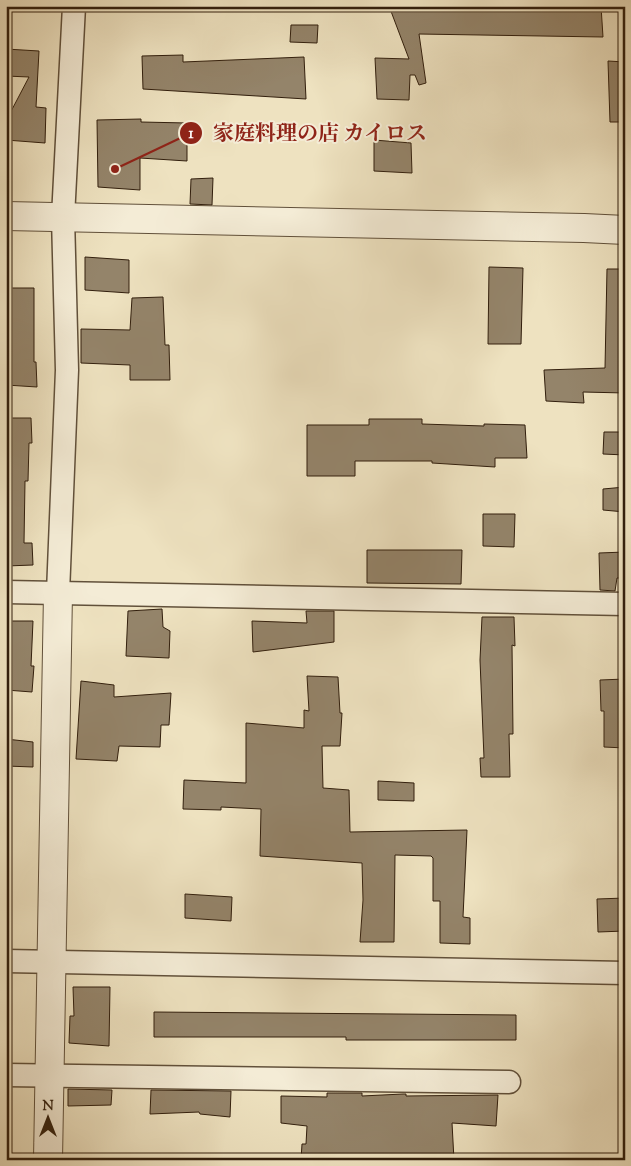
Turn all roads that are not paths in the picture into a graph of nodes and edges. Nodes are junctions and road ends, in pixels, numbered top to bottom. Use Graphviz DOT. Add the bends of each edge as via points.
graph roads {
  1 [pos="74,6"];
  2 [pos="6,216"];
  3 [pos="63,217"];
  4 [pos="625,230"];
  5 [pos="6,592"];
  6 [pos="58,593"];
  7 [pos="625,604"];
  8 [pos="6,961"];
  9 [pos="50,962"];
  10 [pos="625,973"];
  11 [pos="6,1074"];
  12 [pos="49,1075"];
  13 [pos="508,1082"];
  14 [pos="48,1160"];
  1 -- 3 [label="street"];
  2 -- 3 [label="street"];
  3 -- 4 [label="street"];
  3 -- 6 [label="street" via="66,370"];
  5 -- 6 [label="street"];
  6 -- 7 [label="street"];
  6 -- 9 [label="street"];
  8 -- 9 [label="street"];
  9 -- 10 [label="street"];
  9 -- 12 [label="street"];
  11 -- 12 [label="street"];
  12 -- 13 [label="street"];
  12 -- 14 [label="street"];
}
